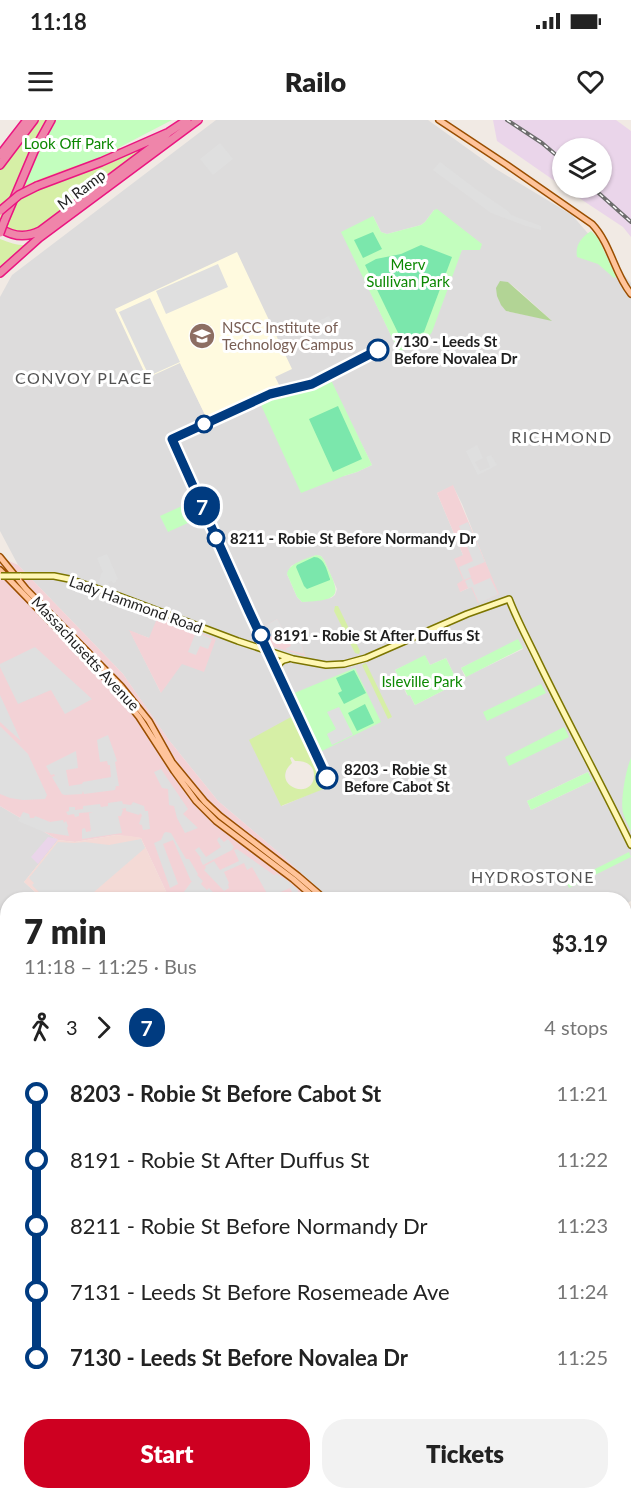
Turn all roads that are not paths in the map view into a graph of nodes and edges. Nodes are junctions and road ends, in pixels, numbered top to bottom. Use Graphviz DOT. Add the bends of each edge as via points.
graph roads {
  1 [pos="27,120"];
  2 [pos="34,120"];
  3 [pos="51,120"];
  4 [pos="187,120"];
  5 [pos="198,120"];
  6 [pos="439,120"];
  7 [pos="169,132"];
  8 [pos="0,155"];
  9 [pos="0,165"];
  10 [pos="0,211"];
  11 [pos="2,225"];
  12 [pos="0,233"];
  13 [pos="39,238"];
  14 [pos="0,273"];
  15 [pos="631,294"];
  16 [pos="0,557"];
  17 [pos="0,574"];
  18 [pos="293,658"];
  19 [pos="278,672"];
  20 [pos="631,845"];
  21 [pos="308,892"];
  22 [pos="315,892"];
  1 -- 8 [label="highway"];
  2 -- 9 [label="highway"];
  3 -- 11 [label="highway"];
  4 -- 7 [label="highway"];
  5 -- 13 [label="highway, M Ramp"];
  6 -- 15 [label="main road" via="588,221 603,237"];
  7 -- 10 [label="highway, bridge" via="37,186"];
  7 -- 11 [label="highway" via="40,231 20,236 10,234"];
  11 -- 12 [label="highway, bridge"];
  12 -- 13 [label="highway" via="19,240"];
  13 -- 14 [label="highway, M Ramp"];
  16 -- 22 [label="main road, Massachusetts Avenue" via="121,686 149,721 172,762 205,802"];
  17 -- 18 [label="main road, Lady Hammond Road, bridge" via="69,579"];
  17 -- 21 [label="main road, Massachusetts Avenue" via="118,691 196,801"];
  18 -- 19 [label="main road" via="284,659"];
  18 -- 20 [label="main road, Lady Hammond Road" via="326,665 357,661 509,599"];
}
